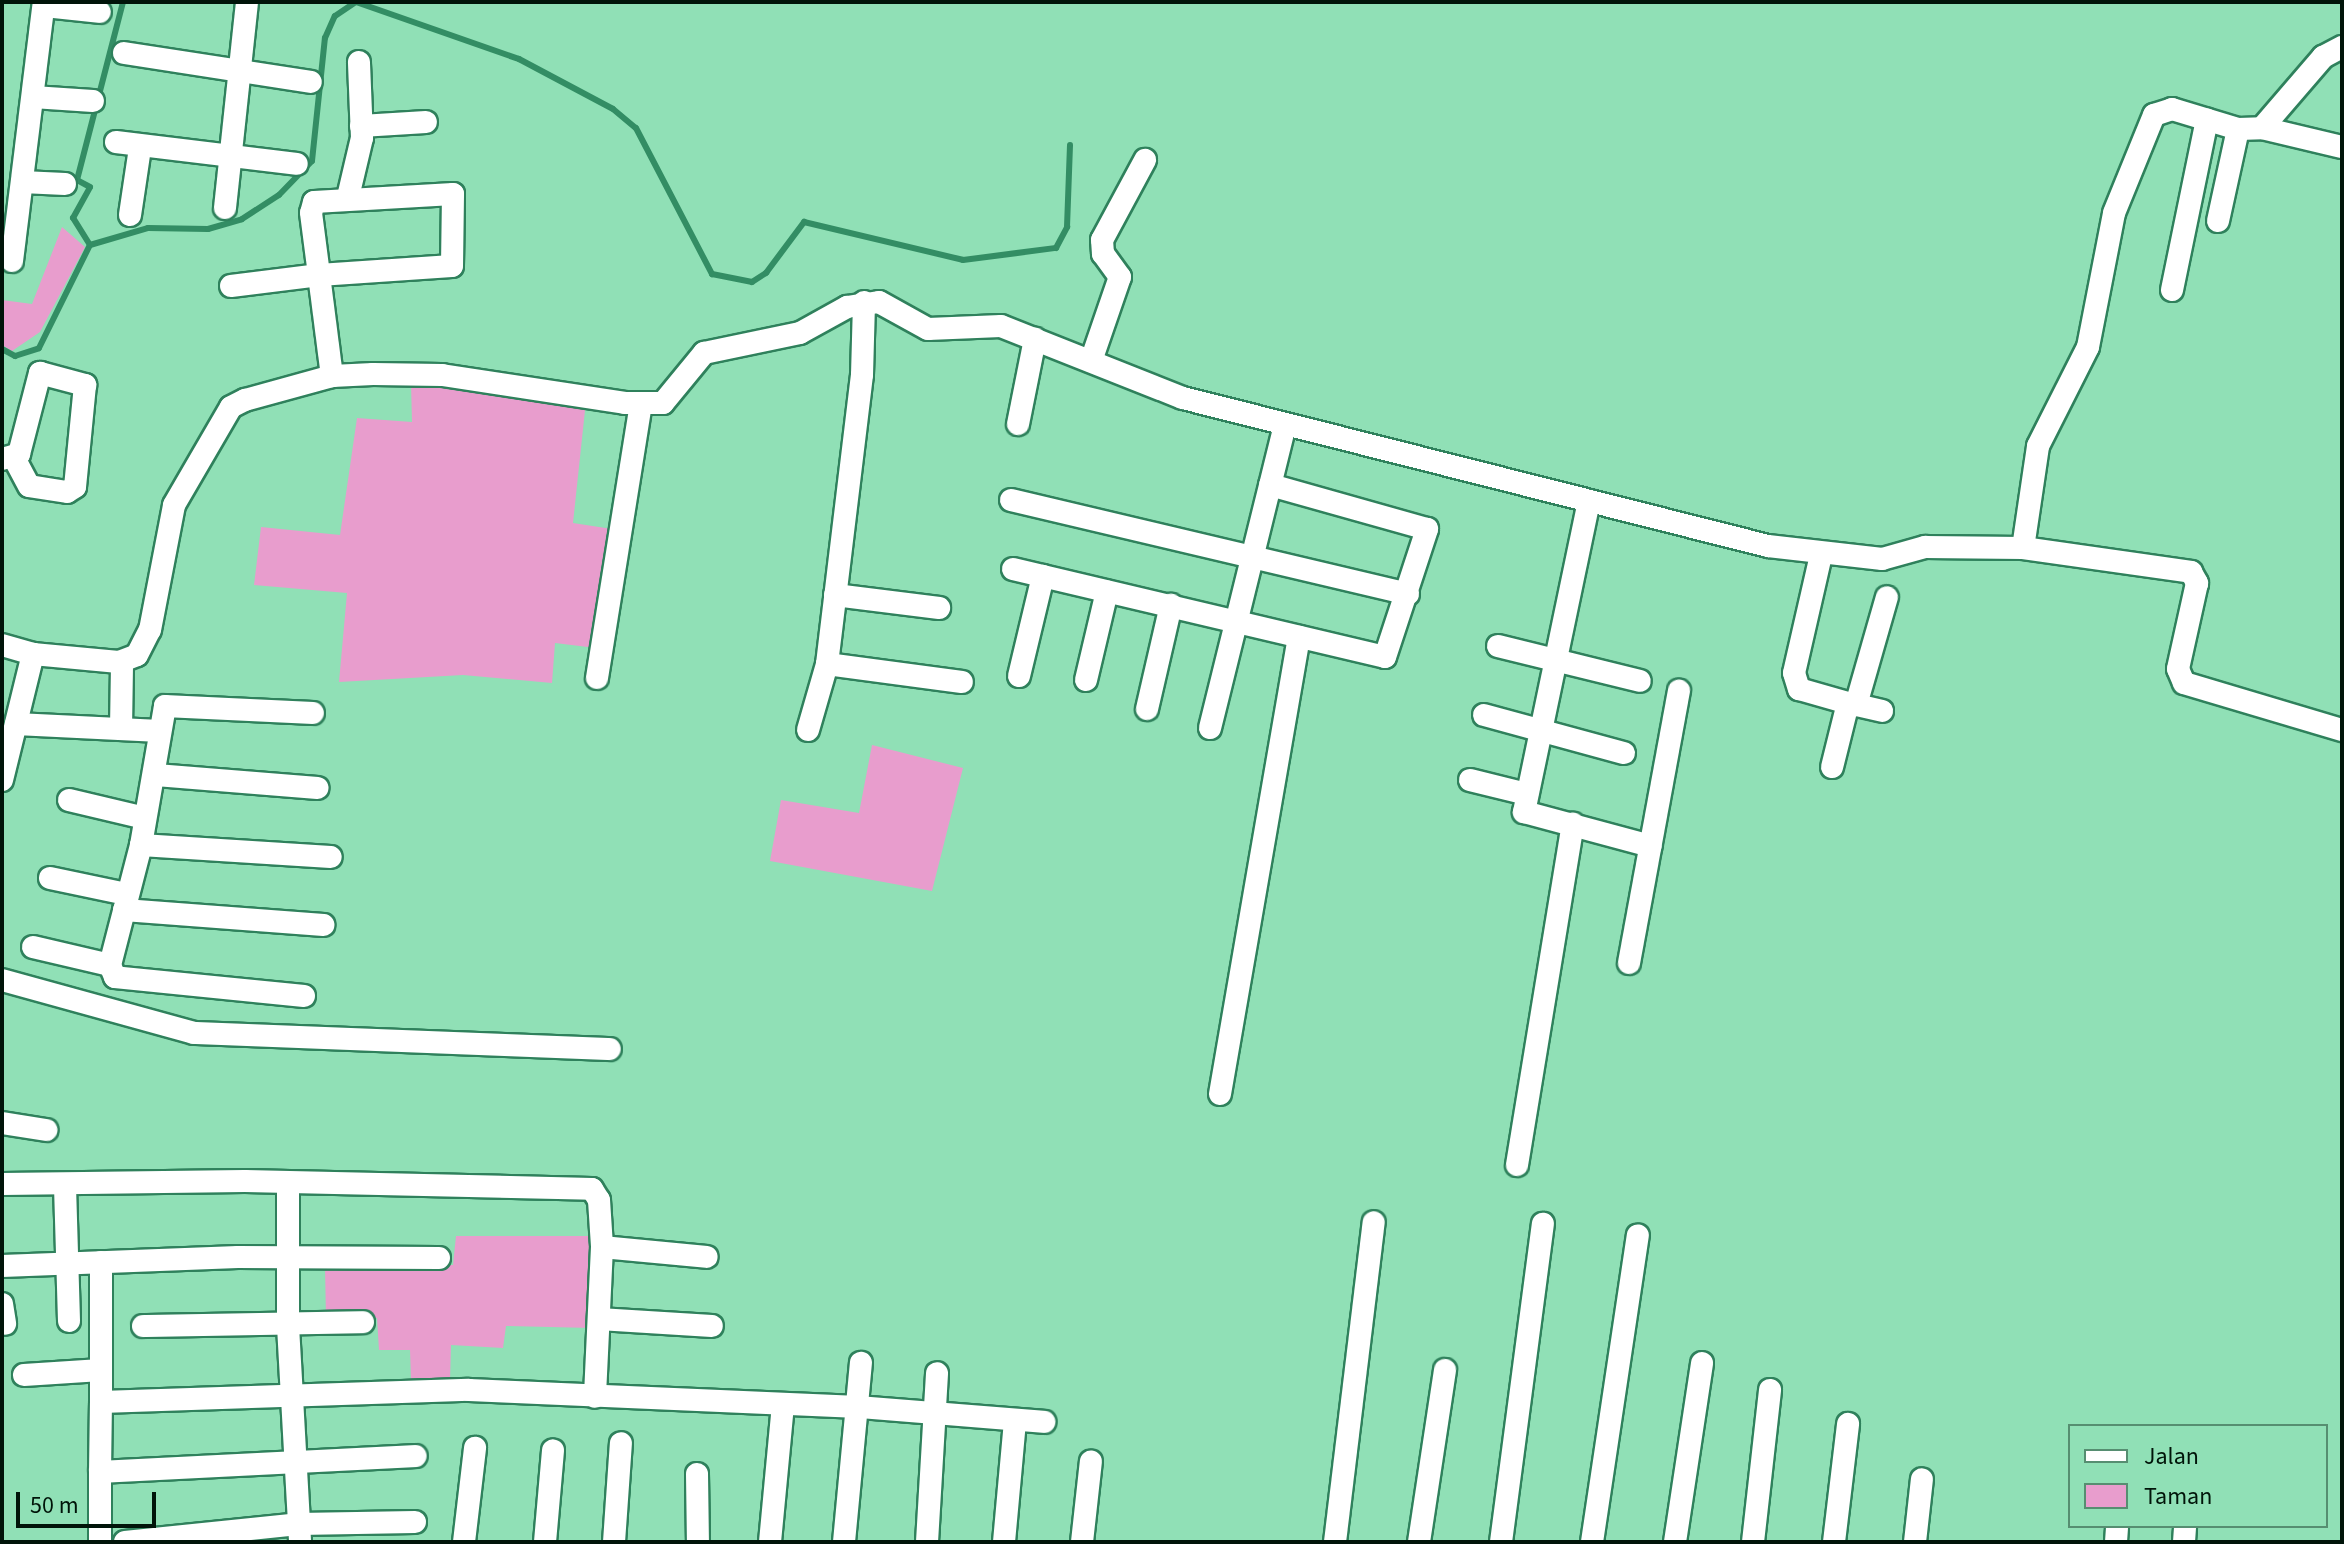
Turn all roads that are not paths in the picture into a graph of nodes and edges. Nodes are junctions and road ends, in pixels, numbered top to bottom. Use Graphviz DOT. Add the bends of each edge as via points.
graph roads {
  1 [pos="247,2"];
  2 [pos="44,4"];
  3 [pos="100,12"];
  4 [pos="2342,47"];
  5 [pos="124,53"];
  6 [pos="359,62"];
  7 [pos="240,73"];
  8 [pos="311,82"];
  9 [pos="33,97"];
  10 [pos="93,101"];
  11 [pos="2207,120"];
  12 [pos="426,122"];
  13 [pos="361,126"];
  14 [pos="2262,128"];
  15 [pos="2238,129"];
  16 [pos="116,142"];
  17 [pos="2342,147"];
  18 [pos="140,148"];
  19 [pos="231,154"];
  20 [pos="1145,160"];
  21 [pos="297,164"];
  22 [pos="22,182"];
  23 [pos="65,184"];
  24 [pos="348,197"];
  25 [pos="225,208"];
  26 [pos="130,215"];
  27 [pos="2218,221"];
  28 [pos="12,261"];
  29 [pos="319,275"];
  30 [pos="231,286"];
  31 [pos="2172,290"];
  32 [pos="864,302"];
  33 [pos="1035,339"];
  34 [pos="1091,361"];
  35 [pos="332,376"];
  36 [pos="641,403"];
  37 [pos="1018,424"];
  38 [pos="1285,425"];
  39 [pos="8,458"];
  40 [pos="1270,485"];
  41 [pos="1011,500"];
  42 [pos="1589,501"];
  43 [pos="2023,548"];
  44 [pos="1253,554"];
  45 [pos="1821,555"];
  46 [pos="1013,569"];
  47 [pos="1043,576"];
  48 [pos="1107,591"];
  49 [pos="1408,594"];
  50 [pos="835,595"];
  51 [pos="1887,597"];
  52 [pos="1171,605"];
  53 [pos="939,608"];
  54 [pos="1237,620"];
  55 [pos="1299,637"];
  56 [pos="2,645"];
  57 [pos="1498,646"];
  58 [pos="33,654"];
  59 [pos="1556,657"];
  60 [pos="122,662"];
  61 [pos="827,664"];
  62 [pos="1019,676"];
  63 [pos="597,678"];
  64 [pos="1086,680"];
  65 [pos="1640,681"];
  66 [pos="962,682"];
  67 [pos="1679,691"];
  68 [pos="1852,704"];
  69 [pos="1147,709"];
  70 [pos="1882,711"];
  71 [pos="313,713"];
  72 [pos="1484,715"];
  73 [pos="16,724"];
  74 [pos="1210,728"];
  75 [pos="121,729"];
  76 [pos="808,730"];
  77 [pos="1540,730"];
  78 [pos="2342,730"];
  79 [pos="160,731"];
  80 [pos="1624,753"];
  81 [pos="1832,767"];
  82 [pos="156,775"];
  83 [pos="2,777"];
  84 [pos="1470,780"];
  85 [pos="317,788"];
  86 [pos="1527,794"];
  87 [pos="69,800"];
  88 [pos="145,818"];
  89 [pos="1573,824"];
  90 [pos="141,845"];
  91 [pos="1651,846"];
  92 [pos="331,857"];
  93 [pos="50,878"];
  94 [pos="125,902"];
  95 [pos="323,925"];
  96 [pos="33,947"];
  97 [pos="1629,963"];
  98 [pos="110,965"];
  99 [pos="2,980"];
  100 [pos="304,996"];
  101 [pos="610,1049"];
  102 [pos="1220,1094"];
  103 [pos="2,1123"];
  104 [pos="46,1130"];
  105 [pos="1517,1165"];
  106 [pos="2,1184"];
  107 [pos="288,1185"];
  108 [pos="65,1186"];
  109 [pos="1374,1222"];
  110 [pos="1543,1224"];
  111 [pos="1638,1235"];
  112 [pos="602,1247"];
  113 [pos="286,1257"];
  114 [pos="707,1257"];
  115 [pos="439,1258"];
  116 [pos="101,1262"];
  117 [pos="67,1263"];
  118 [pos="2,1266"];
  119 [pos="599,1319"];
  120 [pos="69,1321"];
  121 [pos="363,1322"];
  122 [pos="143,1326"];
  123 [pos="288,1326"];
  124 [pos="712,1326"];
  125 [pos="861,1363"];
  126 [pos="1702,1363"];
  127 [pos="101,1370"];
  128 [pos="1445,1370"];
  129 [pos="937,1373"];
  130 [pos="24,1375"];
  131 [pos="1770,1390"];
  132 [pos="292,1394"];
  133 [pos="595,1397"];
  134 [pos="101,1402"];
  135 [pos="783,1405"];
  136 [pos="859,1407"];
  137 [pos="935,1414"];
  138 [pos="1015,1420"];
  139 [pos="1044,1422"];
  140 [pos="1848,1424"];
  141 [pos="621,1443"];
  142 [pos="475,1448"];
  143 [pos="553,1450"];
  144 [pos="416,1456"];
  145 [pos="1091,1461"];
  146 [pos="294,1462"];
  147 [pos="100,1472"];
  148 [pos="697,1474"];
  149 [pos="1922,1479"];
  150 [pos="415,1522"];
  151 [pos="299,1533"];
  152 [pos="100,1542"];
  153 [pos="125,1542"];
  154 [pos="464,1542"];
  155 [pos="545,1542"];
  156 [pos="614,1542"];
  157 [pos="698,1542"];
  158 [pos="770,1542"];
  159 [pos="844,1542"];
  160 [pos="927,1542"];
  161 [pos="1004,1542"];
  162 [pos="1082,1542"];
  163 [pos="1335,1542"];
  164 [pos="1419,1542"];
  165 [pos="1501,1542"];
  166 [pos="1592,1542"];
  167 [pos="1675,1542"];
  168 [pos="1753,1542"];
  169 [pos="1834,1542"];
  170 [pos="1915,1542"];
  1 -- 7 [label="street"];
  2 -- 3 [label="street"];
  2 -- 9 [label="street"];
  4 -- 14 [label="street" via="2323,57"];
  5 -- 7 [label="street"];
  6 -- 13 [label="street"];
  7 -- 8 [label="street"];
  7 -- 19 [label="street"];
  9 -- 10 [label="street"];
  9 -- 22 [label="street"];
  11 -- 15 [label="street"];
  11 -- 31 [label="street"];
  11 -- 43 [label="street" via="2157,111 2121,190 2094,329 2038,446"];
  12 -- 13 [label="street"];
  13 -- 24 [label="street"];
  14 -- 15 [label="street"];
  14 -- 17 [label="street"];
  15 -- 27 [label="street"];
  16 -- 18 [label="street"];
  18 -- 19 [label="street"];
  18 -- 26 [label="street"];
  19 -- 21 [label="street"];
  19 -- 25 [label="street"];
  20 -- 34 [label="street" via="1102,240 1103,254 1120,277"];
  22 -- 23 [label="street"];
  22 -- 28 [label="street"];
  24 -- 29 [label="street" via="314,202"];
  24 -- 29 [label="street" via="453,194 455,263"];
  29 -- 30 [label="street"];
  29 -- 35 [label="street"];
  32 -- 33 [label="street" via="892,306 928,329 978,324"];
  32 -- 36 [label="street" via="800,333 704,353 663,403"];
  32 -- 50 [label="street" via="862,375"];
  33 -- 34 [label="street"];
  33 -- 37 [label="street"];
  34 -- 38 [label="street" via="1183,398"];
  35 -- 36 [label="street" via="442,375"];
  35 -- 60 [label="street" via="231,407 174,505 150,630 137,655"];
  36 -- 63 [label="street"];
  38 -- 40 [label="street"];
  38 -- 42 [label="street"];
  39 -- 39 [label="street" via="29,486 67,492 75,487 85,385 40,373"];
  40 -- 44 [label="street"];
  40 -- 49 [label="street" via="1420,523 1426,540"];
  41 -- 44 [label="street"];
  42 -- 45 [label="street"];
  42 -- 59 [label="street"];
  43 -- 45 [label="street" via="1925,547 1882,559"];
  43 -- 78 [label="street" via="2196,575 2178,669 2184,683"];
  44 -- 49 [label="street"];
  44 -- 54 [label="street"];
  45 -- 68 [label="street" via="1795,682 1799,689"];
  46 -- 47 [label="street"];
  47 -- 48 [label="street"];
  47 -- 62 [label="street"];
  48 -- 52 [label="street"];
  48 -- 64 [label="street"];
  49 -- 55 [label="street" via="1385,657"];
  50 -- 53 [label="street"];
  50 -- 61 [label="street"];
  51 -- 68 [label="street"];
  52 -- 54 [label="street"];
  52 -- 69 [label="street"];
  54 -- 55 [label="street"];
  54 -- 74 [label="street"];
  55 -- 102 [label="street"];
  56 -- 58 [label="street"];
  57 -- 59 [label="street"];
  58 -- 60 [label="street"];
  58 -- 73 [label="street"];
  59 -- 65 [label="street"];
  59 -- 77 [label="street"];
  60 -- 75 [label="street"];
  61 -- 66 [label="street"];
  61 -- 76 [label="street"];
  67 -- 91 [label="street"];
  68 -- 70 [label="street"];
  68 -- 81 [label="street"];
  71 -- 79 [label="street" via="169,704"];
  72 -- 77 [label="street"];
  73 -- 75 [label="street"];
  73 -- 83 [label="street"];
  75 -- 79 [label="street"];
  77 -- 80 [label="street"];
  77 -- 86 [label="street"];
  79 -- 82 [label="street"];
  82 -- 85 [label="street"];
  82 -- 88 [label="street"];
  84 -- 86 [label="street"];
  86 -- 89 [label="street" via="1524,812"];
  87 -- 88 [label="street"];
  88 -- 90 [label="street"];
  89 -- 91 [label="street"];
  89 -- 105 [label="street"];
  90 -- 92 [label="street"];
  90 -- 94 [label="street"];
  91 -- 97 [label="street"];
  93 -- 94 [label="street"];
  94 -- 95 [label="street"];
  94 -- 98 [label="street"];
  96 -- 98 [label="street"];
  98 -- 100 [label="street" via="115,977"];
  99 -- 101 [label="street" via="194,1033"];
  103 -- 104 [label="street"];
  106 -- 108 [label="street"];
  107 -- 108 [label="street"];
  107 -- 112 [label="street" via="592,1189 599,1200"];
  107 -- 113 [label="street"];
  108 -- 117 [label="street"];
  109 -- 163 [label="street"];
  110 -- 165 [label="street"];
  111 -- 166 [label="street"];
  112 -- 114 [label="street"];
  112 -- 119 [label="street"];
  113 -- 115 [label="street"];
  113 -- 116 [label="street"];
  113 -- 123 [label="street"];
  116 -- 117 [label="street"];
  116 -- 127 [label="street"];
  117 -- 118 [label="street"];
  117 -- 120 [label="street"];
  119 -- 124 [label="street"];
  119 -- 133 [label="street"];
  121 -- 123 [label="street"];
  122 -- 123 [label="street"];
  123 -- 132 [label="street"];
  125 -- 136 [label="street"];
  126 -- 167 [label="street"];
  127 -- 130 [label="street"];
  127 -- 134 [label="street"];
  128 -- 164 [label="street"];
  129 -- 137 [label="street"];
  131 -- 168 [label="street"];
  132 -- 133 [label="street" via="469,1390"];
  132 -- 134 [label="street"];
  132 -- 146 [label="street"];
  133 -- 135 [label="street"];
  134 -- 147 [label="street"];
  135 -- 136 [label="street"];
  135 -- 158 [label="street"];
  136 -- 137 [label="street"];
  136 -- 159 [label="street"];
  137 -- 138 [label="street"];
  137 -- 160 [label="street"];
  138 -- 139 [label="street"];
  138 -- 161 [label="street"];
  140 -- 169 [label="street"];
  141 -- 156 [label="street"];
  142 -- 154 [label="street"];
  143 -- 155 [label="street"];
  144 -- 146 [label="street"];
  145 -- 162 [label="street"];
  146 -- 147 [label="street"];
  146 -- 151 [label="street"];
  147 -- 152 [label="street"];
  148 -- 157 [label="street"];
  149 -- 170 [label="street"];
  150 -- 151 [label="street"];
  151 -- 153 [label="street"];
}
